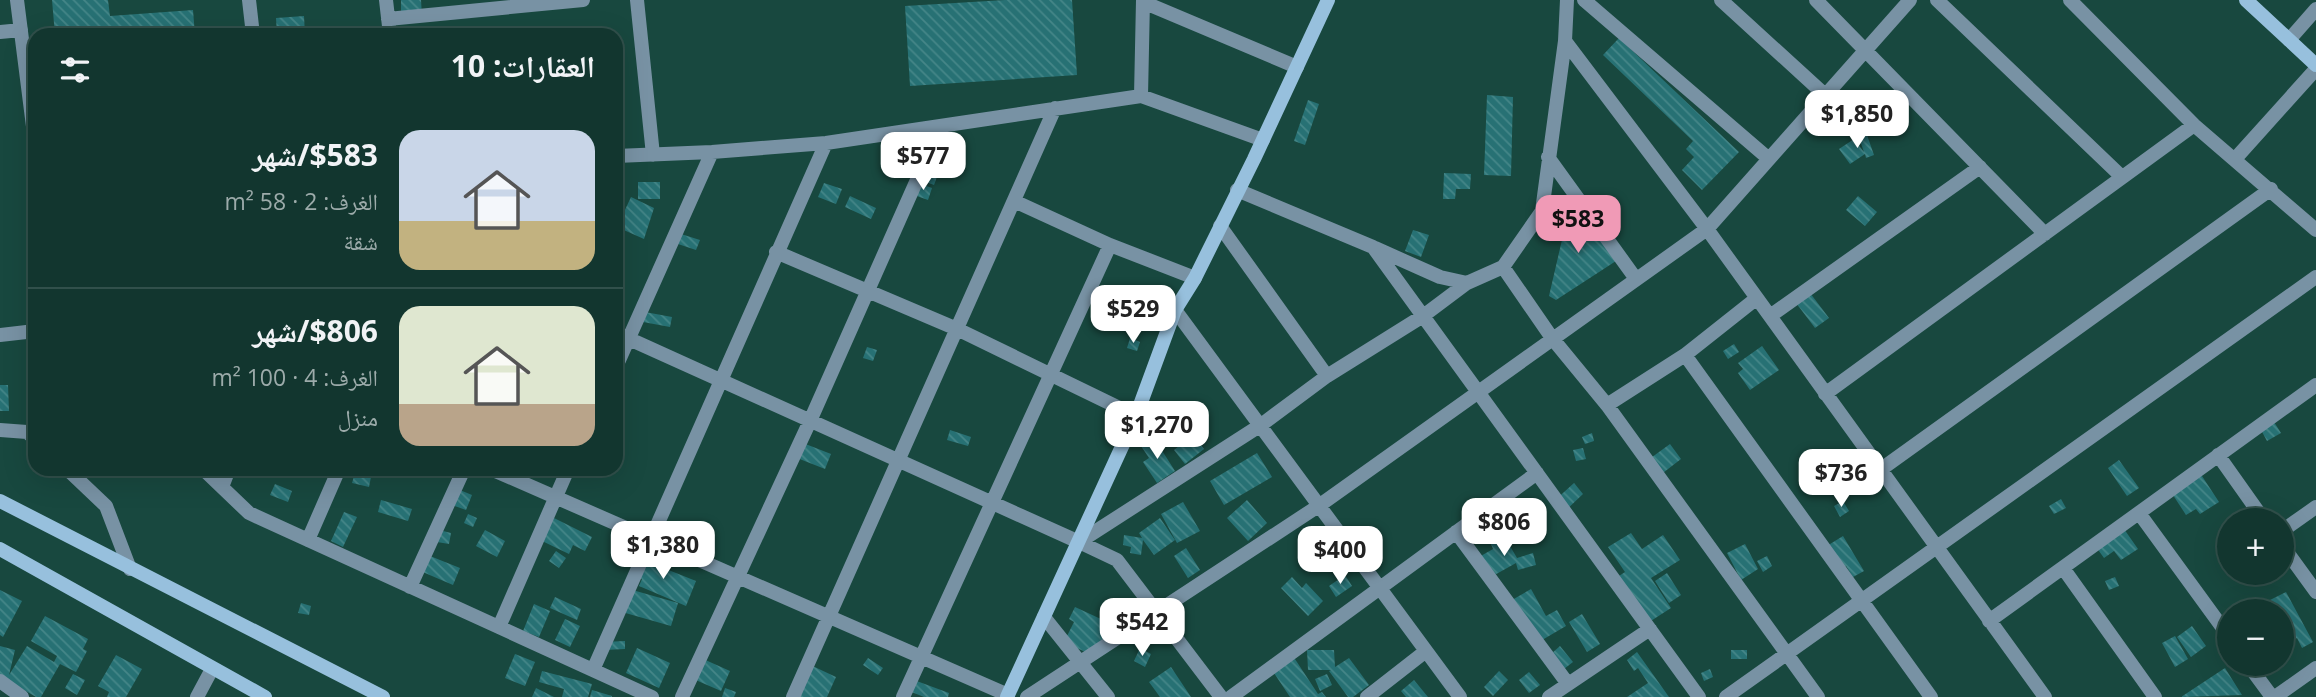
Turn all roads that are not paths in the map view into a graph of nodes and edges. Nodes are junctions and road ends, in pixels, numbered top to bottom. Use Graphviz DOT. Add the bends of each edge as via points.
graph roads {
  1 [pos="17,0"];
  2 [pos="249,0"];
  3 [pos="386,0"];
  4 [pos="583,0"];
  5 [pos="637,0"];
  6 [pos="1567,0"];
  7 [pos="1584,0"];
  8 [pos="1721,0"];
  9 [pos="1816,0"];
  10 [pos="1910,0"];
  11 [pos="1937,0"];
  12 [pos="2070,0"];
  13 [pos="2246,0"];
  14 [pos="1143,1"];
  15 [pos="1322,2"];
  16 [pos="2316,9"];
  17 [pos="388,19"];
  18 [pos="252,28"];
  19 [pos="389,28"];
  20 [pos="21,30"];
  21 [pos="0,32"];
  22 [pos="2289,40"];
  23 [pos="1566,41"];
  24 [pos="1866,49"];
  25 [pos="1297,67"];
  26 [pos="2316,67"];
  27 [pos="28,86"];
  28 [pos="1825,95"];
  29 [pos="1140,96"];
  30 [pos="1055,108"];
  31 [pos="2194,125"];
  32 [pos="940,128"];
  33 [pos="1263,140"];
  34 [pos="826,143"];
  35 [pos="712,152"];
  36 [pos="653,155"];
  37 [pos="623,156"];
  38 [pos="1548,157"];
  39 [pos="1769,159"];
  40 [pos="2235,159"];
  41 [pos="1980,167"];
  42 [pos="2122,177"];
  43 [pos="2271,189"];
  44 [pos="1237,190"];
  45 [pos="1014,201"];
  46 [pos="1220,226"];
  47 [pos="1707,229"];
  48 [pos="2316,230"];
  49 [pos="2045,234"];
  50 [pos="1110,244"];
  51 [pos="1373,247"];
  52 [pos="776,252"];
  53 [pos="1503,267"];
  54 [pos="2316,277"];
  55 [pos="1195,278"];
  56 [pos="1636,279"];
  57 [pos="1467,283"];
  58 [pos="868,290"];
  59 [pos="1757,298"];
  60 [pos="1175,310"];
  61 [pos="1423,316"];
  62 [pos="1770,316"];
  63 [pos="957,329"];
  64 [pos="28,332"];
  65 [pos="623,334"];
  66 [pos="0,335"];
  67 [pos="623,336"];
  68 [pos="1552,338"];
  69 [pos="1685,355"];
  70 [pos="1051,373"];
  71 [pos="1327,376"];
  72 [pos="718,380"];
  73 [pos="2316,385"];
  74 [pos="1480,393"];
  75 [pos="1825,394"];
  76 [pos="1607,405"];
  77 [pos="1136,416"];
  78 [pos="810,421"];
  79 [pos="1261,425"];
  80 [pos="0,430"];
  81 [pos="28,433"];
  82 [pos="2218,456"];
  83 [pos="899,461"];
  84 [pos="1880,470"];
  85 [pos="1537,472"];
  86 [pos="75,476"];
  87 [pos="210,476"];
  88 [pos="226,476"];
  89 [pos="336,476"];
  90 [pos="461,476"];
  91 [pos="507,476"];
  92 [pos="565,476"];
  93 [pos="222,487"];
  94 [pos="555,497"];
  95 [pos="0,501"];
  96 [pos="992,503"];
  97 [pos="1320,505"];
  98 [pos="2316,507"];
  99 [pos="2255,508"];
  100 [pos="2139,513"];
  101 [pos="2294,523"];
  102 [pos="1456,532"];
  103 [pos="308,540"];
  104 [pos="649,540"];
  105 [pos="1079,542"];
  106 [pos="1936,547"];
  107 [pos="0,549"];
  108 [pos="2294,562"];
  109 [pos="2063,568"];
  110 [pos="130,569"];
  111 [pos="738,578"];
  112 [pos="410,587"];
  113 [pos="1380,587"];
  114 [pos="2316,592"];
  115 [pos="1861,601"];
  116 [pos="1157,612"];
  117 [pos="1044,617"];
  118 [pos="828,618"];
  119 [pos="2217,620"];
  120 [pos="1989,621"];
  121 [pos="499,627"];
  122 [pos="1650,629"];
  123 [pos="1426,650"];
  124 [pos="1787,654"];
  125 [pos="920,658"];
  126 [pos="1082,661"];
  127 [pos="2316,668"];
  128 [pos="212,669"];
  129 [pos="593,670"];
  130 [pos="2257,676"];
  131 [pos="0,681"];
  132 [pos="1568,684"];
  133 [pos="1007,696"];
  134 [pos="22,697"];
  135 [pos="197,697"];
  136 [pos="265,697"];
  137 [pos="383,697"];
  138 [pos="652,697"];
  139 [pos="682,697"];
  140 [pos="793,697"];
  141 [pos="903,697"];
  142 [pos="1027,697"];
  143 [pos="1108,697"];
  144 [pos="1221,697"];
  145 [pos="1231,697"];
  146 [pos="1367,697"];
  147 [pos="1460,697"];
  148 [pos="1549,697"];
  149 [pos="1699,697"];
  150 [pos="1726,697"];
  151 [pos="1818,697"];
  152 [pos="1931,697"];
  153 [pos="2045,697"];
  154 [pos="2155,697"];
  155 [pos="2274,697"];
  1 -- 20 [label="street"];
  2 -- 18 [label="street"];
  3 -- 17 [label="street"];
  4 -- 17 [label="street"];
  5 -- 36 [label="street"];
  6 -- 23 [label="street"];
  7 -- 39 [label="street"];
  8 -- 28 [label="street"];
  9 -- 24 [label="street"];
  10 -- 24 [label="street"];
  11 -- 42 [label="street"];
  12 -- 31 [label="street"];
  13 -- 22 [label="street"];
  14 -- 25 [label="street"];
  14 -- 29 [label="street"];
  15 -- 25 [label="street"];
  16 -- 22 [label="street"];
  17 -- 19 [label="street"];
  20 -- 21 [label="street"];
  20 -- 27 [label="street"];
  22 -- 26 [label="street"];
  23 -- 38 [label="street"];
  23 -- 47 [label="street"];
  24 -- 28 [label="street"];
  24 -- 41 [label="street"];
  25 -- 33 [label="street"];
  26 -- 40 [label="street"];
  28 -- 39 [label="street"];
  29 -- 30 [label="street"];
  29 -- 33 [label="street"];
  30 -- 32 [label="street"];
  30 -- 45 [label="street"];
  31 -- 40 [label="street"];
  31 -- 42 [label="street"];
  32 -- 34 [label="street"];
  32 -- 58 [label="street"];
  33 -- 44 [label="street"];
  34 -- 35 [label="street"];
  34 -- 52 [label="street"];
  35 -- 36 [label="street"];
  35 -- 65 [label="street"];
  36 -- 37 [label="street"];
  38 -- 53 [label="street" via="1542,211"];
  38 -- 56 [label="street"];
  39 -- 47 [label="street"];
  40 -- 43 [label="street"];
  41 -- 49 [label="street"];
  41 -- 62 [label="street"];
  42 -- 49 [label="street"];
  43 -- 48 [label="street"];
  43 -- 84 [label="street"];
  44 -- 46 [label="street"];
  44 -- 51 [label="street"];
  45 -- 50 [label="street"];
  45 -- 63 [label="street"];
  46 -- 55 [label="street"];
  46 -- 71 [label="street"];
  47 -- 56 [label="street"];
  47 -- 59 [label="street"];
  49 -- 75 [label="street"];
  50 -- 55 [label="street"];
  50 -- 70 [label="street"];
  51 -- 57 [label="street" via="1440,277"];
  51 -- 61 [label="street"];
  52 -- 58 [label="street"];
  52 -- 72 [label="street"];
  53 -- 57 [label="street"];
  53 -- 68 [label="street"];
  54 -- 106 [label="street"];
  55 -- 60 [label="street"];
  56 -- 68 [label="street"];
  57 -- 61 [label="street"];
  58 -- 63 [label="street"];
  58 -- 78 [label="street"];
  59 -- 62 [label="street"];
  59 -- 69 [label="street"];
  60 -- 77 [label="street"];
  60 -- 79 [label="street"];
  61 -- 71 [label="street"];
  61 -- 74 [label="street"];
  62 -- 75 [label="street"];
  63 -- 70 [label="street"];
  63 -- 83 [label="street"];
  64 -- 66 [label="street"];
  67 -- 72 [label="street"];
  68 -- 74 [label="street"];
  68 -- 76 [label="street"];
  69 -- 76 [label="street"];
  69 -- 115 [label="street"];
  70 -- 77 [label="street"];
  70 -- 96 [label="street"];
  71 -- 79 [label="street"];
  72 -- 78 [label="street"];
  72 -- 104 [label="street"];
  73 -- 82 [label="street"];
  74 -- 85 [label="street"];
  74 -- 97 [label="street"];
  75 -- 84 [label="street"];
  76 -- 124 [label="street"];
  77 -- 105 [label="street"];
  78 -- 83 [label="street"];
  78 -- 111 [label="street"];
  79 -- 97 [label="street"];
  79 -- 105 [label="street"];
  80 -- 81 [label="street"];
  82 -- 99 [label="street"];
  82 -- 100 [label="street"];
  83 -- 96 [label="street"];
  83 -- 118 [label="street"];
  84 -- 106 [label="street"];
  85 -- 102 [label="street"];
  85 -- 122 [label="street"];
  86 -- 110 [label="street" via="107,506"];
  87 -- 93 [label="street"];
  88 -- 93 [label="street"];
  89 -- 103 [label="street"];
  90 -- 112 [label="street"];
  91 -- 94 [label="street"];
  92 -- 94 [label="street"];
  93 -- 103 [label="street" via="249,513"];
  94 -- 104 [label="street"];
  94 -- 121 [label="street"];
  95 -- 110 [label="street"];
  96 -- 105 [label="street"];
  96 -- 125 [label="street"];
  97 -- 113 [label="street"];
  97 -- 116 [label="street"];
  98 -- 101 [label="street"];
  100 -- 109 [label="street"];
  100 -- 119 [label="street"];
  102 -- 113 [label="street"];
  102 -- 132 [label="street"];
  103 -- 112 [label="street"];
  104 -- 111 [label="street"];
  104 -- 129 [label="street"];
  105 -- 116 [label="street" via="1117,560"];
  105 -- 117 [label="street"];
  106 -- 115 [label="street"];
  106 -- 120 [label="street"];
  107 -- 128 [label="street"];
  108 -- 114 [label="street"];
  109 -- 120 [label="street"];
  109 -- 154 [label="street"];
  110 -- 137 [label="street"];
  111 -- 118 [label="street"];
  111 -- 139 [label="street"];
  112 -- 121 [label="street"];
  113 -- 123 [label="street"];
  113 -- 145 [label="street"];
  115 -- 124 [label="street"];
  115 -- 152 [label="street"];
  116 -- 126 [label="street"];
  116 -- 144 [label="street"];
  117 -- 126 [label="street"];
  117 -- 133 [label="street"];
  118 -- 125 [label="street"];
  118 -- 140 [label="street"];
  120 -- 153 [label="street"];
  121 -- 129 [label="street"];
  122 -- 132 [label="street"];
  122 -- 149 [label="street"];
  123 -- 146 [label="street"];
  123 -- 147 [label="street"];
  124 -- 150 [label="street"];
  124 -- 151 [label="street"];
  125 -- 133 [label="street"];
  125 -- 141 [label="street"];
  126 -- 142 [label="street"];
  126 -- 143 [label="street"];
  127 -- 155 [label="street"];
  128 -- 135 [label="street"];
  128 -- 136 [label="street"];
  129 -- 138 [label="street"];
  130 -- 155 [label="street"];
  131 -- 134 [label="street"];
  132 -- 148 [label="street"];
}
